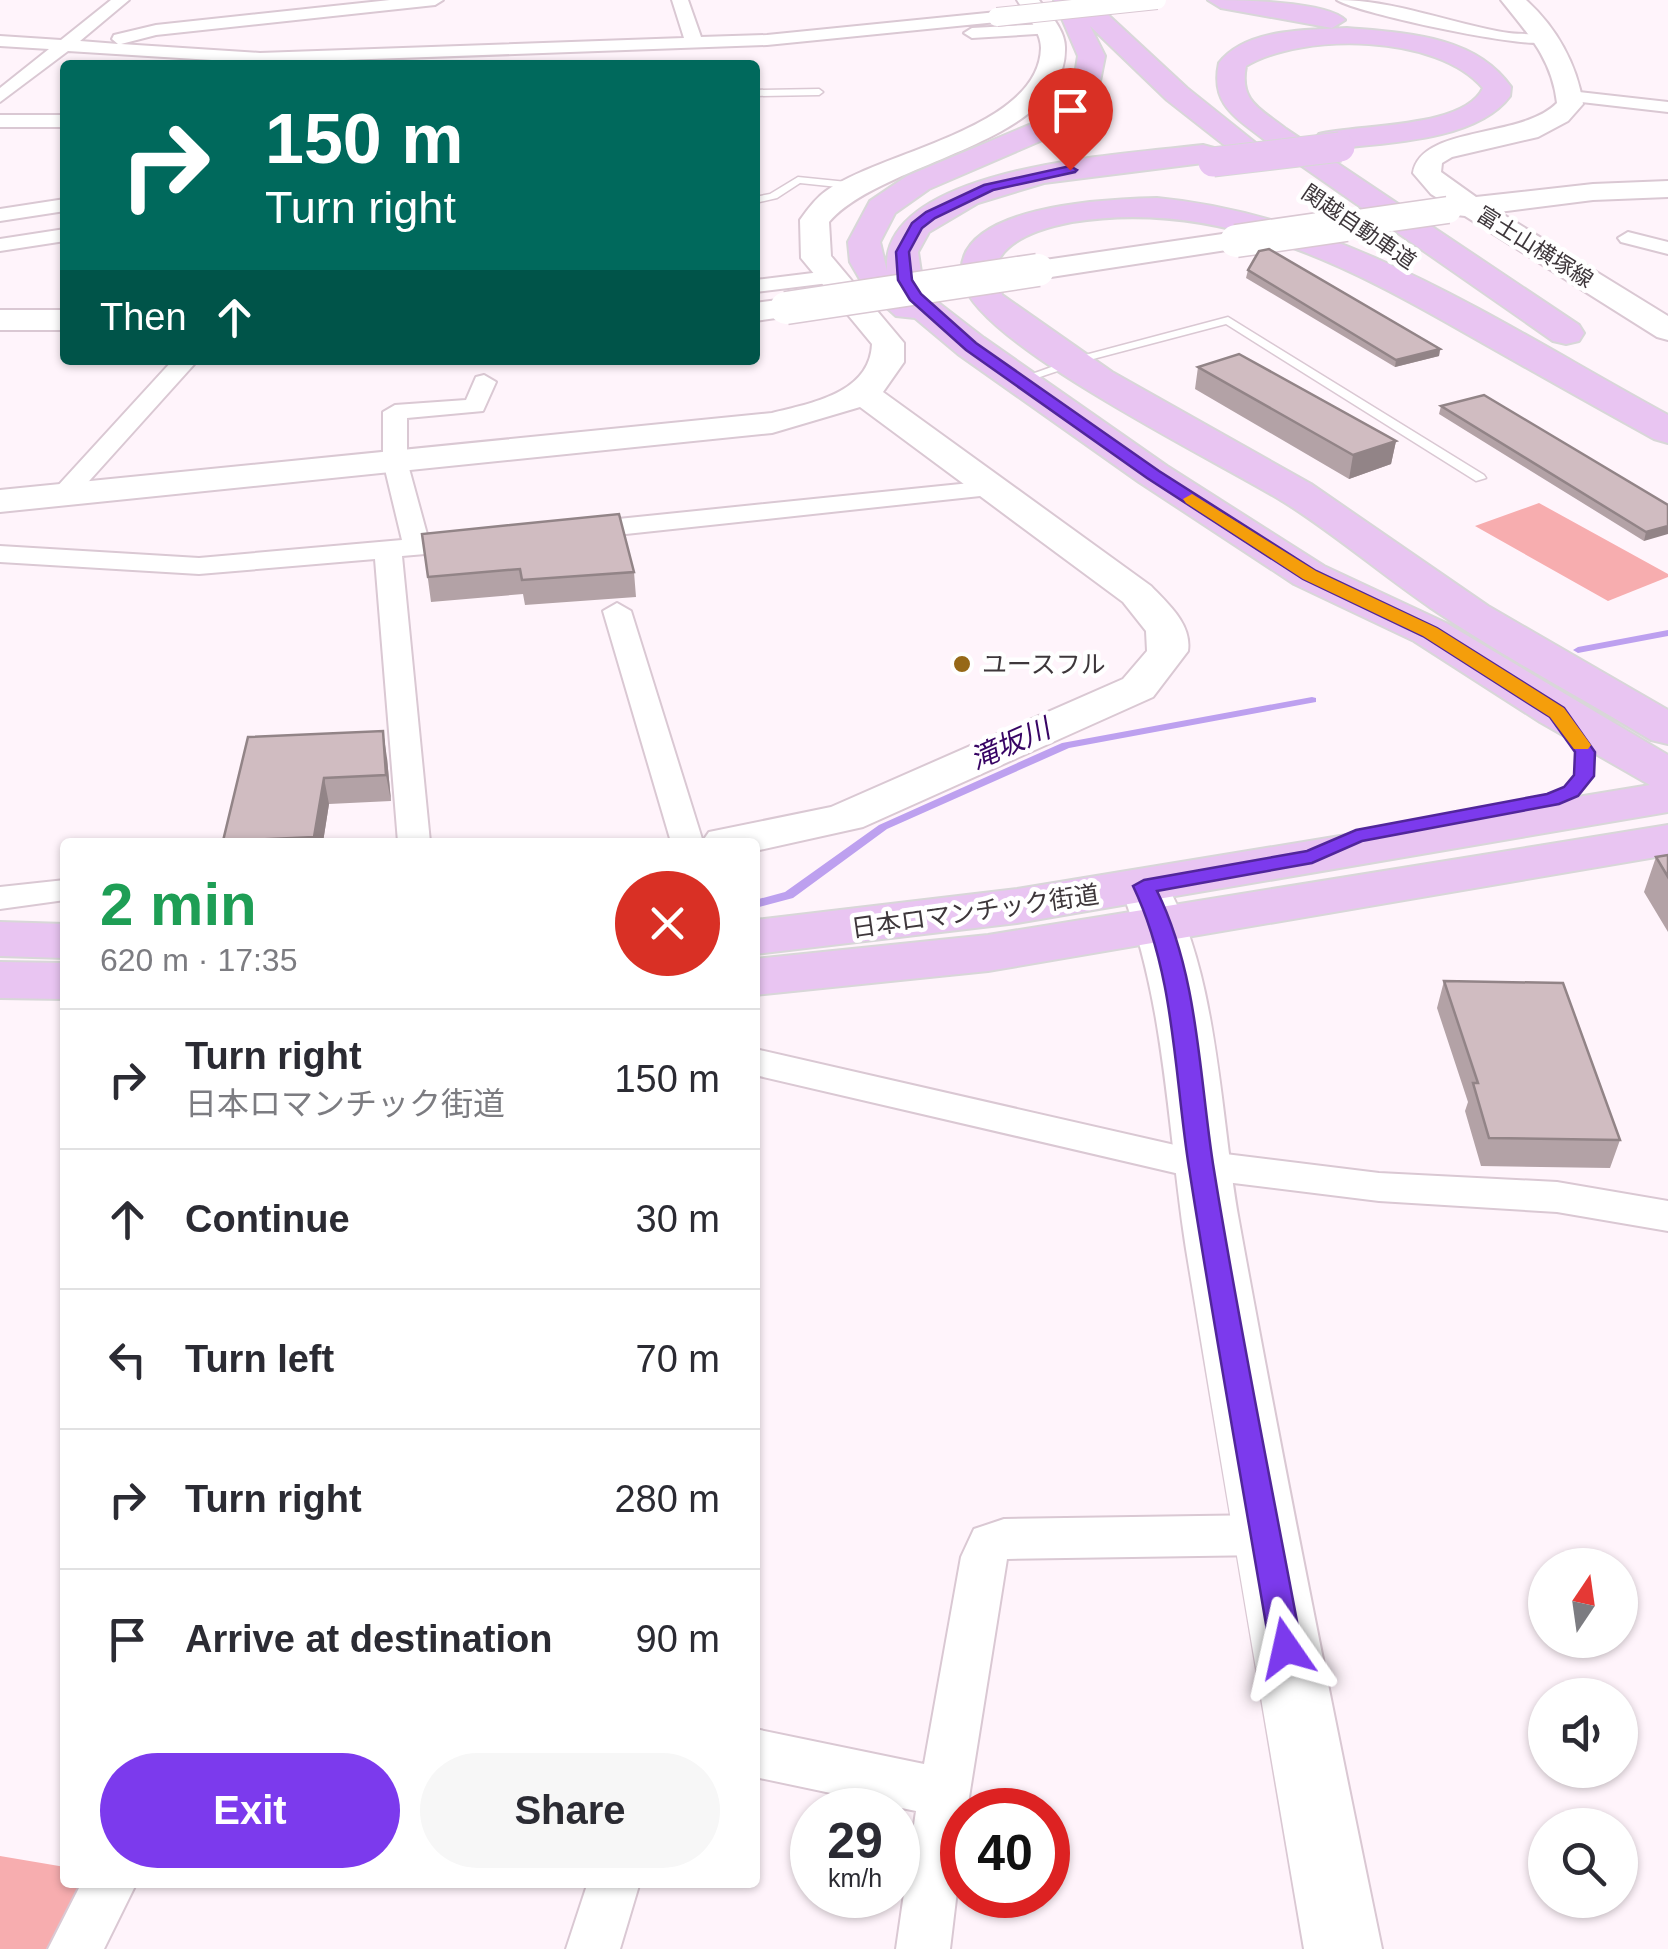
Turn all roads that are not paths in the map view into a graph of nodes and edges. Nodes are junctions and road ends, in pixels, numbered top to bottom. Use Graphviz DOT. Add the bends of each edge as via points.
graph roads {
  1 [pos="121,0"];
  2 [pos="434,0"];
  3 [pos="680,0"];
  4 [pos="1015,0"];
  5 [pos="1028,0"];
  6 [pos="1063,0"];
  7 [pos="1077,0"];
  8 [pos="1105,0"];
  9 [pos="1156,0"];
  10 [pos="1221,0"];
  11 [pos="1346,0"];
  12 [pos="1402,0"];
  13 [pos="1512,0"];
  14 [pos="206,10"];
  15 [pos="1422,16"];
  16 [pos="190,27"];
  17 [pos="1046,30"];
  18 [pos="767,40"];
  19 [pos="0,41"];
  20 [pos="1546,41"];
  21 [pos="694,43"];
  22 [pos="61,46"];
  23 [pos="102,49"];
  24 [pos="394,59"];
  25 [pos="197,60"];
  26 [pos="349,60"];
  27 [pos="819,92"];
  28 [pos="760,94"];
  29 [pos="1570,96"];
  30 [pos="0,97"];
  31 [pos="1662,104"];
  32 [pos="0,121"];
  33 [pos="58,121"];
  34 [pos="1334,143"];
  35 [pos="1208,158"];
  36 [pos="857,186"];
  37 [pos="1668,189"];
  38 [pos="760,199"];
  39 [pos="60,206"];
  40 [pos="1459,208"];
  41 [pos="0,215"];
  42 [pos="60,236"];
  43 [pos="1628,238"];
  44 [pos="0,245"];
  45 [pos="1668,248"];
  46 [pos="830,277"];
  47 [pos="760,285"];
  48 [pos="771,310"];
  49 [pos="0,320"];
  50 [pos="60,320"];
  51 [pos="1668,330"];
  52 [pos="1566,332"];
  53 [pos="971,346"];
  54 [pos="1600,353"];
  55 [pos="181,365"];
  56 [pos="1048,371"];
  57 [pos="484,382"];
  58 [pos="859,395"];
  59 [pos="1668,418"];
  60 [pos="1668,430"];
  61 [pos="395,461"];
  62 [pos="1480,478"];
  63 [pos="990,489"];
  64 [pos="62,495"];
  65 [pos="0,501"];
  66 [pos="555,534"];
  67 [pos="496,540"];
  68 [pos="402,549"];
  69 [pos="0,554"];
  70 [pos="617,612"];
  71 [pos="1557,712"];
  72 [pos="1668,730"];
  73 [pos="1668,775"];
  74 [pos="1668,798"];
  75 [pos="414,838"];
  76 [pos="686,838"];
  77 [pos="751,838"];
  78 [pos="1668,840"];
  79 [pos="1312,857"];
  80 [pos="60,891"];
  81 [pos="0,898"];
  82 [pos="1153,905"];
  83 [pos="760,937"];
  84 [pos="0,940"];
  85 [pos="60,940"];
  86 [pos="760,976"];
  87 [pos="0,980"];
  88 [pos="60,981"];
  89 [pos="760,1063"];
  90 [pos="1201,1165"];
  91 [pos="1668,1216"];
  92 [pos="1264,1536"];
  93 [pos="760,1754"];
  94 [pos="945,1788"];
  95 [pos="940,1792"];
  96 [pos="940,1823"];
  97 [pos="108,1888"];
  98 [pos="612,1888"];
  99 [pos="75,1949"];
  100 [pos="593,1949"];
  101 [pos="923,1949"];
  102 [pos="1343,1949"];
  1 -- 22 [label="street"];
  2 -- 16 [label="street"];
  3 -- 21 [label="street"];
  4 -- 18 [label="street" via="849,25 769,26 762,30"];
  5 -- 17 [label="street"];
  6 -- 53 [label="highway" via="1091,52 1091,77 1070,113 1032,138 900,196 877,214 864,238 869,268 880,284 918,316"];
  7 -- 59 [label="highway, 関越自動車道" via="1176,94 1314,198"];
  8 -- 52 [label="highway, 関越自動車道" via="1267,141"];
  9 -- 18 [label="street, bridge"];
  10 -- 34 [label="highway" via="1454,44 1493,58 1521,80 1520,101 1484,122 1414,138"];
  11 -- 15 [label="street"];
  12 -- 15 [label="street"];
  13 -- 20 [label="street"];
  14 -- 16 [label="street"];
  15 -- 20 [label="street"];
  16 -- 23 [label="street" via="134,34"];
  17 -- 18 [label="street" via="871,39 788,53 774,51"];
  17 -- 36 [label="street" via="1051,64 1036,92 978,133"];
  18 -- 21 [label="street"];
  19 -- 22 [label="street"];
  20 -- 29 [label="street"];
  21 -- 24 [label="street"];
  22 -- 23 [label="street"];
  22 -- 30 [label="street"];
  23 -- 25 [label="street"];
  24 -- 26 [label="street"];
  27 -- 28 [label="lane"];
  29 -- 31 [label="street"];
  29 -- 40 [label="street" via="1566,110 1549,122 1429,160 1427,173"];
  32 -- 33 [label="street"];
  34 -- 35 [label="highway, bridge"];
  34 -- 52 [label="highway" via="1474,112 1496,96 1489,72 1442,50 1351,36 1265,44 1238,57 1226,73 1239,104 1276,135"];
  35 -- 53 [label="highway" via="1014,180 957,200 916,226 902,252 905,280 928,311"];
  35 -- 56 [label="highway" via="1022,190 964,212 936,237 927,263 940,294"];
  36 -- 38 [label="lane" via="798,180"];
  36 -- 46 [label="street" via="816,218 816,258"];
  37 -- 40 [label="street, 富士山横塚線"];
  39 -- 41 [label="street"];
  40 -- 48 [label="street, bridge"];
  40 -- 51 [label="street, 富士山横塚線"];
  42 -- 44 [label="street"];
  43 -- 45 [label="street"];
  46 -- 47 [label="street"];
  46 -- 58 [label="street" via="888,343 890,356 880,376"];
  49 -- 50 [label="street"];
  52 -- 54 [label="highway, 関越自動車道"];
  53 -- 56 [label="highway"];
  55 -- 64 [label="street"];
  56 -- 60 [label="highway" via="988,301 978,276 984,253 1010,231 1054,216 1114,208 1212,213 1335,248"];
  56 -- 62 [label="lane" via="1228,320"];
  56 -- 71 [label="highway" via="1153,474 1309,575 1430,632"];
  56 -- 72 [label="highway" via="1112,391 1230,452 1448,599"];
  57 -- 61 [label="street" via="476,406 395,412"];
  58 -- 61 [label="street" via="772,423"];
  58 -- 63 [label="street"];
  61 -- 64 [label="street"];
  61 -- 68 [label="street"];
  63 -- 66 [label="street"];
  63 -- 77 [label="street" via="1138,594 1165,622 1172,644 1163,664 1138,688 847,817"];
  64 -- 65 [label="street"];
  67 -- 68 [label="street"];
  68 -- 69 [label="street" via="199,566"];
  68 -- 75 [label="street"];
  70 -- 76 [label="street"];
  71 -- 73 [label="highway"];
  71 -- 79 [label="highway" via="1585,752 1584,776 1571,792 1356,836"];
  74 -- 79 [label="highway, 日本ロマンチック街道"];
  78 -- 82 [label="highway, 日本ロマンチック街道"];
  79 -- 82 [label="highway, 日本ロマンチック街道"];
  80 -- 81 [label="street"];
  82 -- 83 [label="highway, 日本ロマンチック街道"];
  82 -- 86 [label="highway, 日本ロマンチック街道" via="988,952"];
  82 -- 90 [label="street" via="1174,966"];
  84 -- 85 [label="highway"];
  87 -- 88 [label="highway"];
  89 -- 90 [label="street"];
  90 -- 91 [label="street" via="1378,1187 1557,1197"];
  90 -- 92 [label="street"];
  92 -- 94 [label="street" via="990,1543"];
  92 -- 102 [label="street"];
  93 -- 95 [label="street"];
  96 -- 101 [label="street"];
  97 -- 99 [label="street"];
  98 -- 100 [label="street"];
}
